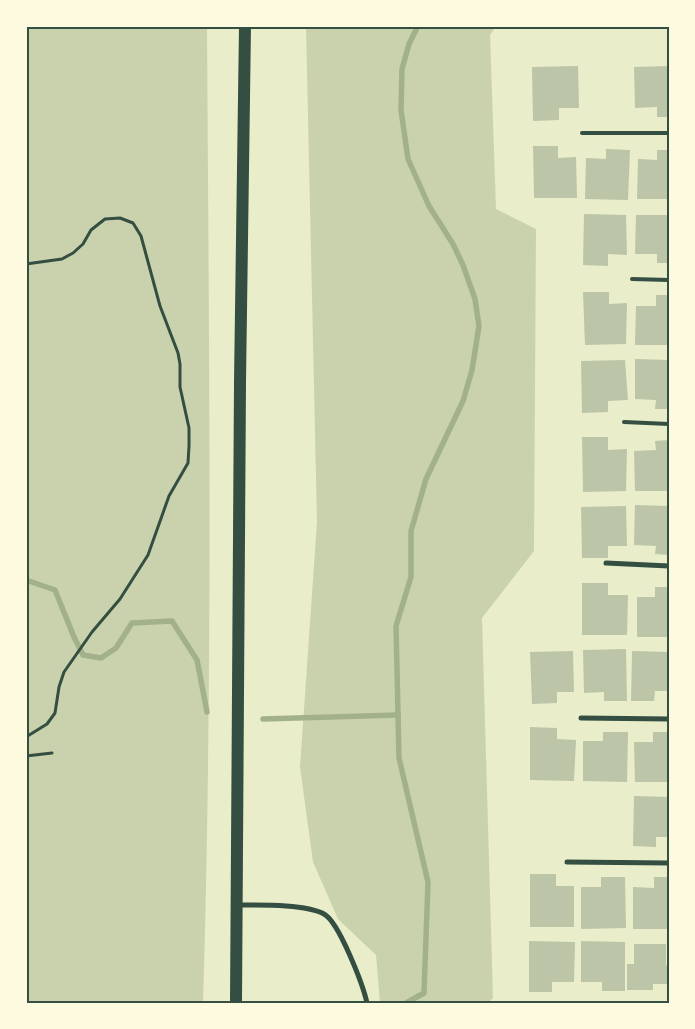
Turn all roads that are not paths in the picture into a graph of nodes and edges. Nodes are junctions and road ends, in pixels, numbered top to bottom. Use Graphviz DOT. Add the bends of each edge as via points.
graph roads {
  1 [pos="245,26"];
  2 [pos="582,133"];
  3 [pos="669,133"];
  4 [pos="632,279"];
  5 [pos="669,280"];
  6 [pos="624,422"];
  7 [pos="669,424"];
  8 [pos="606,563"];
  9 [pos="669,566"];
  10 [pos="581,718"];
  11 [pos="669,719"];
  12 [pos="567,862"];
  13 [pos="669,863"];
  14 [pos="236,905"];
  15 [pos="236,1003"];
  16 [pos="367,1003"];
  1 -- 14 [label="main road"];
  2 -- 3 [label="lane"];
  4 -- 5 [label="lane"];
  6 -- 7 [label="lane"];
  8 -- 9 [label="street"];
  10 -- 11 [label="street"];
  12 -- 13 [label="street"];
  14 -- 15 [label="main road"];
  14 -- 16 [label="street" via="304,909 326,915 356,968"];
}
